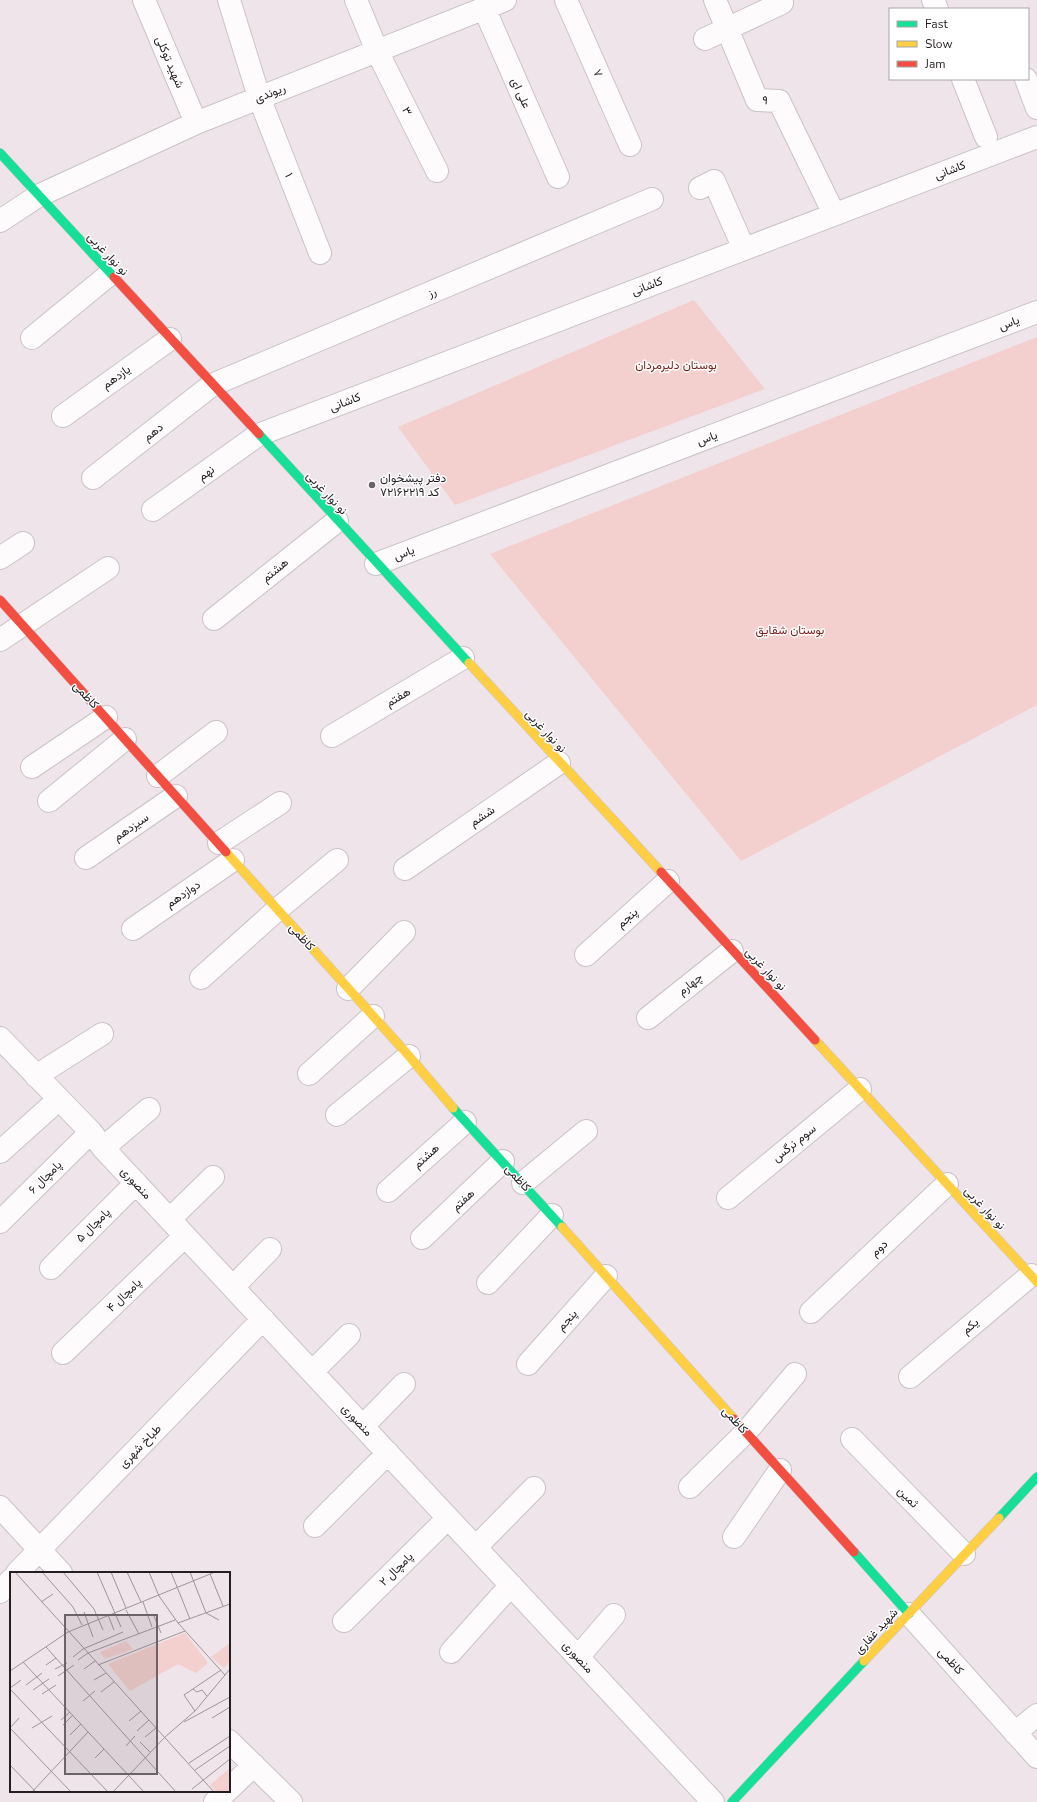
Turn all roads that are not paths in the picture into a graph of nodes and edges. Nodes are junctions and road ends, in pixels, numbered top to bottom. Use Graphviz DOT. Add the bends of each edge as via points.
graph roads {
  1 [pos="144,0"];
  2 [pos="229,0"];
  3 [pos="356,0"];
  4 [pos="505,0"];
  5 [pos="566,0"];
  6 [pos="715,0"];
  7 [pos="782,3"];
  8 [pos="484,8"];
  9 [pos="726,29"];
  10 [pos="705,39"];
  11 [pos="377,51"];
  12 [pos="963,80"];
  13 [pos="1026,80"];
  14 [pos="259,97"];
  15 [pos="1037,108"];
  16 [pos="196,123"];
  17 [pos="986,137"];
  18 [pos="1037,137"];
  19 [pos="630,145"];
  20 [pos="0,153"];
  21 [pos="437,171"];
  22 [pos="558,177"];
  23 [pos="700,188"];
  24 [pos="38,196"];
  25 [pos="652,199"];
  26 [pos="834,214"];
  27 [pos="0,221"];
  28 [pos="744,249"];
  29 [pos="320,253"];
  30 [pos="110,274"];
  31 [pos="1037,312"];
  32 [pos="32,338"];
  33 [pos="170,339"];
  34 [pos="212,385"];
  35 [pos="63,416"];
  36 [pos="258,435"];
  37 [pos="93,478"];
  38 [pos="154,510"];
  39 [pos="337,521"];
  40 [pos="22,543"];
  41 [pos="0,558"];
  42 [pos="376,564"];
  43 [pos="108,568"];
  44 [pos="0,600"];
  45 [pos="214,619"];
  46 [pos="22,625"];
  47 [pos="0,640"];
  48 [pos="464,658"];
  49 [pos="106,717"];
  50 [pos="216,732"];
  51 [pos="332,736"];
  52 [pos="125,739"];
  53 [pos="560,763"];
  54 [pos="32,767"];
  55 [pos="158,776"];
  56 [pos="176,796"];
  57 [pos="49,801"];
  58 [pos="280,802"];
  59 [pos="218,843"];
  60 [pos="86,858"];
  61 [pos="233,860"];
  62 [pos="337,860"];
  63 [pos="405,869"];
  64 [pos="668,881"];
  65 [pos="278,909"];
  66 [pos="133,929"];
  67 [pos="404,932"];
  68 [pos="732,951"];
  69 [pos="586,955"];
  70 [pos="202,978"];
  71 [pos="348,989"];
  72 [pos="373,1016"];
  73 [pos="648,1018"];
  74 [pos="102,1034"];
  75 [pos="0,1038"];
  76 [pos="409,1056"];
  77 [pos="309,1074"];
  78 [pos="36,1076"];
  79 [pos="860,1089"];
  80 [pos="58,1100"];
  81 [pos="149,1109"];
  82 [pos="337,1115"];
  83 [pos="465,1122"];
  84 [pos="586,1131"];
  85 [pos="97,1140"];
  86 [pos="0,1152"];
  87 [pos="503,1161"];
  88 [pos="213,1177"];
  89 [pos="136,1183"];
  90 [pos="523,1183"];
  91 [pos="947,1184"];
  92 [pos="388,1191"];
  93 [pos="728,1198"];
  94 [pos="552,1215"];
  95 [pos="170,1219"];
  96 [pos="0,1222"];
  97 [pos="185,1236"];
  98 [pos="422,1238"];
  99 [pos="270,1249"];
  100 [pos="51,1268"];
  101 [pos="606,1276"];
  102 [pos="1034,1279"];
  103 [pos="488,1283"];
  104 [pos="233,1287"];
  105 [pos="811,1312"];
  106 [pos="262,1319"];
  107 [pos="349,1335"];
  108 [pos="63,1353"];
  109 [pos="528,1364"];
  110 [pos="312,1372"];
  111 [pos="795,1374"];
  112 [pos="910,1377"];
  113 [pos="404,1384"];
  114 [pos="362,1426"];
  115 [pos="746,1432"];
  116 [pos="852,1439"];
  117 [pos="388,1453"];
  118 [pos="780,1470"];
  119 [pos="1037,1477"];
  120 [pos="690,1487"];
  121 [pos="534,1488"];
  122 [pos="0,1507"];
  123 [pos="448,1518"];
  124 [pos="315,1526"];
  125 [pos="734,1537"];
  126 [pos="476,1547"];
  127 [pos="40,1549"];
  128 [pos="964,1554"];
  129 [pos="18,1572"];
  130 [pos="60,1572"];
  131 [pos="10,1581"];
  132 [pos="511,1585"];
  133 [pos="0,1592"];
  134 [pos="908,1614"];
  135 [pos="614,1615"];
  136 [pos="344,1621"];
  137 [pos="451,1652"];
  138 [pos="578,1657"];
  139 [pos="1037,1715"];
  140 [pos="1015,1733"];
  141 [pos="230,1742"];
  142 [pos="1037,1757"];
  143 [pos="254,1765"];
  144 [pos="230,1788"];
  145 [pos="225,1792"];
  146 [pos="215,1802"];
  147 [pos="291,1802"];
  148 [pos="713,1802"];
  149 [pos="732,1802"];
  1 -- 16 [label="street, شهید توکلی"];
  2 -- 14 [label="street, ۱"];
  3 -- 11 [label="street, ۳"];
  4 -- 8 [label="street, ریوندی"];
  5 -- 19 [label="street, ۷"];
  6 -- 9 [label="street, ۹"];
  7 -- 9 [label="street"];
  8 -- 11 [label="street, ریوندی"];
  8 -- 22 [label="street, علی ای"];
  9 -- 10 [label="street"];
  9 -- 26 [label="street, ۹" via="757,100 779,101"];
  11 -- 14 [label="street, ریوندی"];
  11 -- 21 [label="street, ۳"];
  12 -- 17 [label="street"];
  13 -- 15 [label="street"];
  14 -- 16 [label="street, ریوندی"];
  14 -- 29 [label="street, ۱"];
  16 -- 24 [label="street, ریوندی"];
  18 -- 26 [label="street, کاشانی"];
  20 -- 24 [label="street, نو نوار غربی"];
  23 -- 28 [label="street" via="714,181"];
  24 -- 27 [label="street, ریوندی"];
  24 -- 30 [label="street, نو نوار غربی"];
  25 -- 34 [label="street, رز"];
  26 -- 28 [label="street, کاشانی"];
  28 -- 36 [label="street, کاشانی"];
  30 -- 32 [label="street"];
  30 -- 33 [label="street, نو نوار غربی"];
  31 -- 42 [label="street, یاس"];
  33 -- 34 [label="street, نو نوار غربی"];
  33 -- 35 [label="street, یازدهم"];
  34 -- 36 [label="street, نو نوار غربی"];
  34 -- 37 [label="street, دهم"];
  36 -- 38 [label="street, نهم"];
  36 -- 39 [label="street, نو نوار غربی"];
  39 -- 42 [label="street, نو نوار غربی"];
  39 -- 45 [label="street, هشتم"];
  40 -- 41 [label="street"];
  42 -- 48 [label="street, نو نوار غربی"];
  43 -- 46 [label="street"];
  44 -- 46 [label="street, کاظمی"];
  46 -- 47 [label="street"];
  46 -- 49 [label="street, کاظمی"];
  48 -- 51 [label="street, هفتم"];
  48 -- 53 [label="street, نو نوار غربی"];
  49 -- 52 [label="street, کاظمی"];
  49 -- 54 [label="street"];
  50 -- 55 [label="street"];
  52 -- 55 [label="street, کاظمی"];
  52 -- 57 [label="street"];
  53 -- 63 [label="street, ششم"];
  53 -- 64 [label="street, نو نوار غربی"];
  55 -- 56 [label="street, کاظمی"];
  56 -- 59 [label="street, کاظمی"];
  56 -- 60 [label="street, سیزدهم"];
  58 -- 59 [label="street"];
  59 -- 61 [label="street, کاظمی"];
  61 -- 65 [label="street, کاظمی"];
  61 -- 66 [label="street, دوازدهم"];
  62 -- 65 [label="street"];
  64 -- 68 [label="street, نو نوار غربی"];
  64 -- 69 [label="street, پنجم"];
  65 -- 70 [label="street"];
  65 -- 71 [label="street, کاظمی"];
  67 -- 71 [label="street"];
  68 -- 73 [label="street, چهارم"];
  68 -- 79 [label="street, نو نوار غربی"];
  71 -- 72 [label="street, کاظمی"];
  72 -- 76 [label="street, کاظمی"];
  72 -- 77 [label="street"];
  74 -- 78 [label="street"];
  75 -- 78 [label="street, منصوری"];
  76 -- 82 [label="street"];
  76 -- 83 [label="street, کاظمی"];
  78 -- 80 [label="street, منصوری"];
  79 -- 91 [label="street, نو نوار غربی"];
  79 -- 93 [label="street, سوم نرگس"];
  80 -- 85 [label="street, منصوری"];
  80 -- 86 [label="street"];
  81 -- 85 [label="street, ۶ پامچال"];
  83 -- 87 [label="street, کاظمی"];
  83 -- 92 [label="street, هشتم"];
  84 -- 90 [label="street"];
  85 -- 89 [label="street, منصوری"];
  85 -- 96 [label="street, ۶ پامچال"];
  87 -- 90 [label="street, کاظمی"];
  87 -- 98 [label="street, هفتم"];
  88 -- 95 [label="street"];
  89 -- 95 [label="street, منصوری"];
  89 -- 100 [label="street, ۵ پامچال"];
  90 -- 94 [label="street, کاظمی"];
  91 -- 102 [label="street, نو نوار غربی"];
  91 -- 105 [label="street, دوم"];
  94 -- 101 [label="street, کاظمی"];
  94 -- 103 [label="street"];
  95 -- 97 [label="street, منصوری"];
  97 -- 104 [label="street, منصوری"];
  97 -- 108 [label="street, پامچال ۴"];
  99 -- 104 [label="street"];
  101 -- 109 [label="street, پنجم"];
  101 -- 115 [label="street, کاظمی"];
  102 -- 112 [label="street, یکم"];
  104 -- 106 [label="street, منصوری"];
  106 -- 110 [label="street, منصوری"];
  106 -- 127 [label="street, طباخ شهری"];
  107 -- 110 [label="street"];
  110 -- 114 [label="street, منصوری"];
  111 -- 115 [label="street"];
  113 -- 114 [label="street"];
  114 -- 117 [label="street, منصوری"];
  115 -- 118 [label="street, کاظمی"];
  115 -- 120 [label="street"];
  116 -- 128 [label="street, ثمین"];
  117 -- 123 [label="street, منصوری"];
  117 -- 124 [label="street"];
  118 -- 125 [label="street"];
  118 -- 134 [label="street, کاظمی"];
  119 -- 128 [label="street, شهید غفاری"];
  121 -- 126 [label="street"];
  122 -- 127 [label="street"];
  123 -- 126 [label="street, منصوری"];
  123 -- 136 [label="street, ۲ پامچال"];
  126 -- 132 [label="street, منصوری"];
  127 -- 129 [label="street, طباخ شهری"];
  127 -- 130 [label="street"];
  128 -- 134 [label="street, شهید غفاری"];
  131 -- 133 [label="street"];
  132 -- 137 [label="street"];
  132 -- 138 [label="street, منصوری"];
  134 -- 140 [label="street, کاظمی"];
  134 -- 149 [label="street, شهید غفاری"];
  135 -- 138 [label="street"];
  138 -- 148 [label="street, منصوری"];
  139 -- 140 [label="street"];
  140 -- 142 [label="street, کاظمی"];
  141 -- 143 [label="street"];
  143 -- 144 [label="street"];
  143 -- 147 [label="street"];
  145 -- 146 [label="street"];
}
